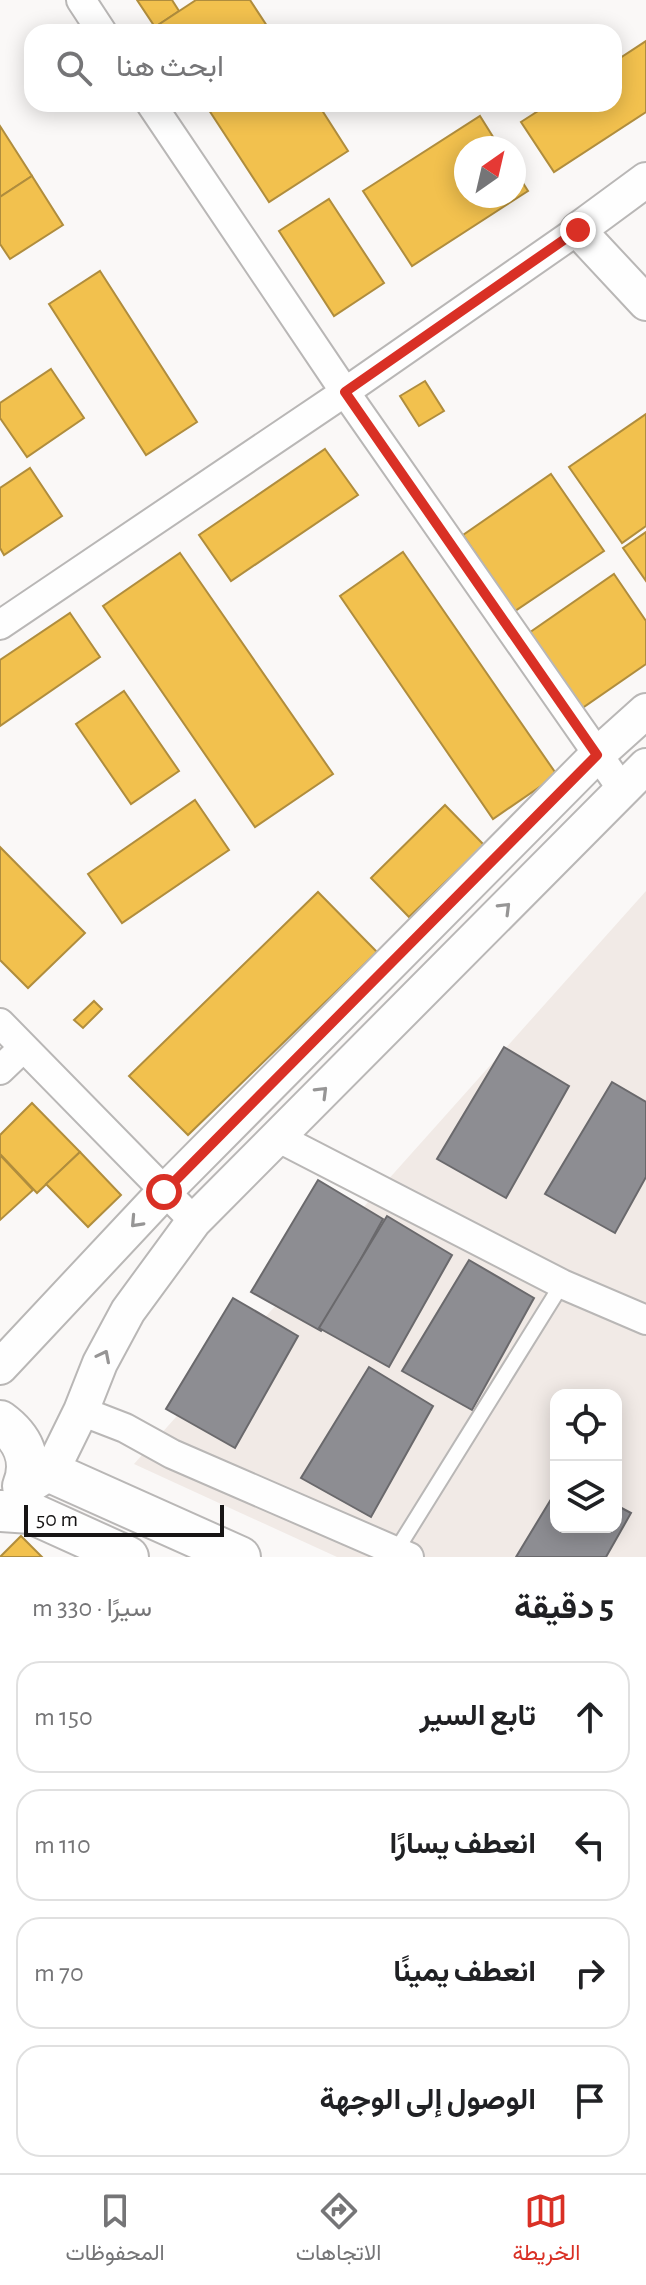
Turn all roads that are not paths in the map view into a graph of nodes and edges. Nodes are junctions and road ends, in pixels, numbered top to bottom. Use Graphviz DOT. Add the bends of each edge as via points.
graph roads {
  1 [pos="81,0"];
  2 [pos="97,24"];
  3 [pos="156,112"];
  4 [pos="646,180"];
  5 [pos="578,230"];
  6 [pos="646,303"];
  7 [pos="345,392"];
  8 [pos="0,625"];
  9 [pos="646,711"];
  10 [pos="597,755"];
  11 [pos="634,778"];
  12 [pos="0,1023"];
  13 [pos="23,1048"];
  14 [pos="0,1070"];
  15 [pos="277,1137"];
  16 [pos="164,1192"];
  17 [pos="194,1221"];
  18 [pos="562,1284"];
  19 [pos="646,1320"];
  20 [pos="0,1367"];
  21 [pos="81,1411"];
  22 [pos="0,1421"];
  23 [pos="17,1494"];
  24 [pos="402,1554"];
  25 [pos="128,1557"];
  26 [pos="240,1557"];
  1 -- 2 [label="street"];
  3 -- 7 [label="street"];
  4 -- 5 [label="street"];
  5 -- 6 [label="street"];
  5 -- 7 [label="street"];
  7 -- 8 [label="street"];
  7 -- 10 [label="street"];
  9 -- 10 [label="street"];
  10 -- 11 [label="street"];
  10 -- 16 [label="street"];
  15 -- 11 [label="street, one-way"];
  12 -- 13 [label="street"];
  13 -- 14 [label="street"];
  13 -- 16 [label="street"];
  15 -- 17 [label="street"];
  15 -- 18 [label="street"];
  16 -- 17 [label="street"];
  16 -- 20 [label="street, one-way"];
  21 -- 17 [label="street, one-way" via="128,1311"];
  18 -- 19 [label="street"];
  18 -- 24 [label="lane"];
  21 -- 23 [label="street"];
  21 -- 24 [label="street"];
  22 -- 23 [label="main road" via="18,1438"];
  23 -- 25 [label="main road" via="31,1513"];
  23 -- 26 [label="main road"];
}
